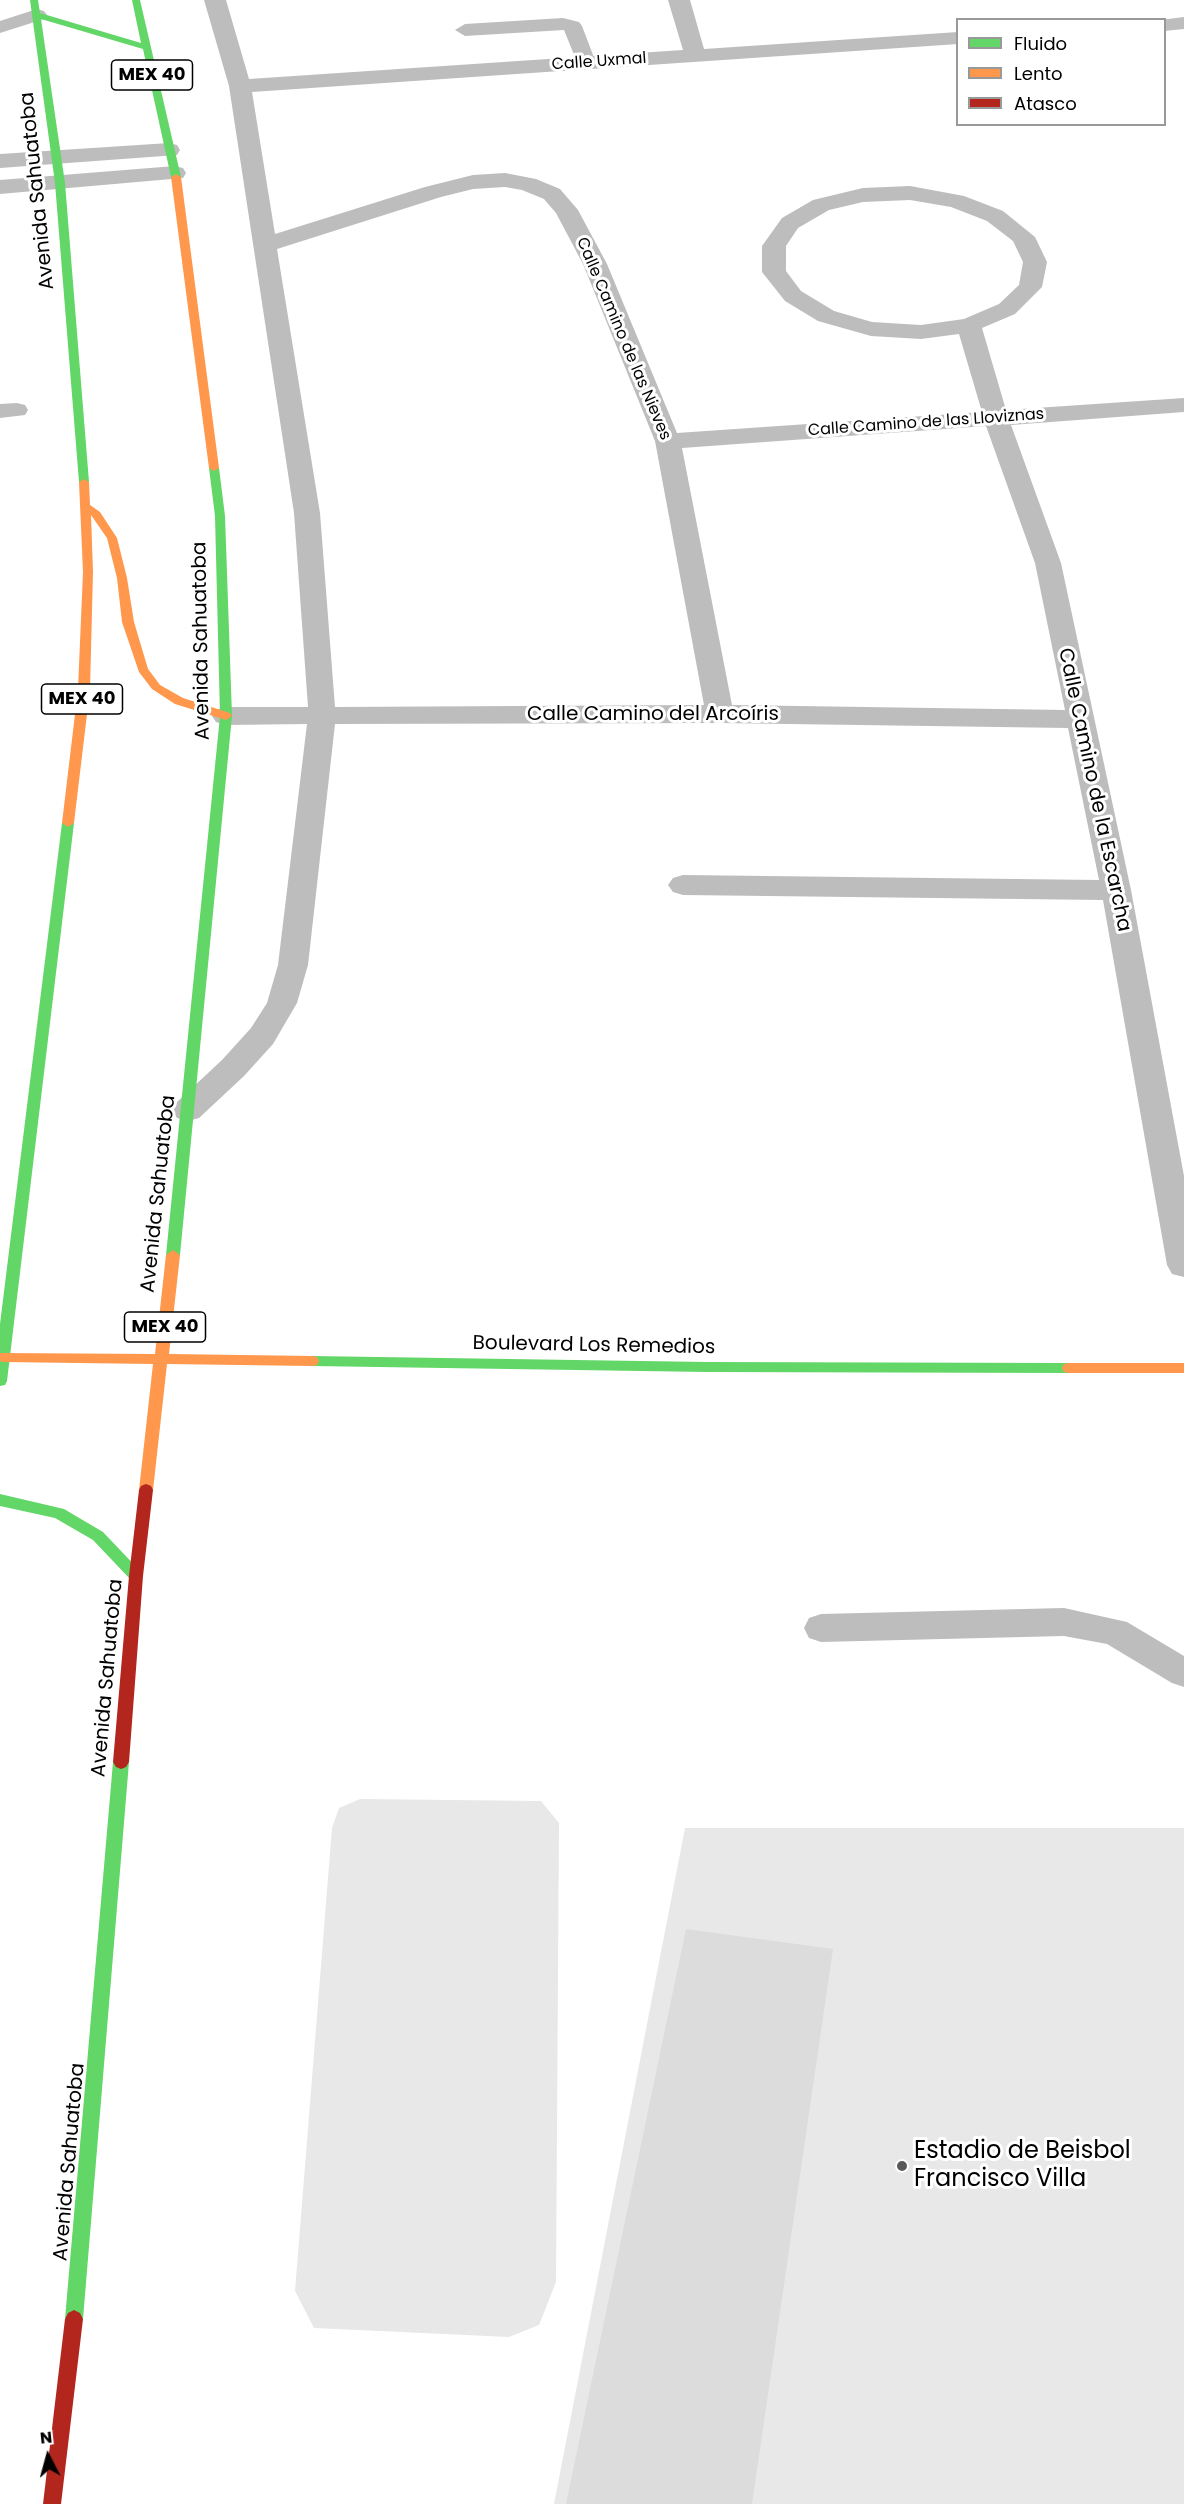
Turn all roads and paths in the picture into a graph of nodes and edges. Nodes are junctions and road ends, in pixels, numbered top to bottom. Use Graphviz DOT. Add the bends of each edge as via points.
graph roads {
  1 [pos="136,0"];
  2 [pos="215,0"];
  3 [pos="679,0"];
  4 [pos="58,5"];
  5 [pos="36,8"];
  6 [pos="0,9"];
  7 [pos="1184,23"];
  8 [pos="1166,25"];
  9 [pos="0,27"];
  10 [pos="465,30"];
  11 [pos="956,38"];
  12 [pos="145,47"];
  13 [pos="695,56"];
  14 [pos="586,63"];
  15 [pos="240,86"];
  16 [pos="169,150"];
  17 [pos="55,158"];
  18 [pos="0,161"];
  19 [pos="175,173"];
  20 [pos="60,183"];
  21 [pos="0,187"];
  22 [pos="265,245"];
  23 [pos="969,325"];
  24 [pos="1184,405"];
  25 [pos="996,417"];
  26 [pos="668,441"];
  27 [pos="86,507"];
  28 [pos="322,714"];
  29 [pos="720,714"];
  30 [pos="226,716"];
  31 [pos="1080,719"];
  32 [pos="683,885"];
  33 [pos="1116,890"];
  34 [pos="188,1110"];
  35 [pos="1184,1265"];
  36 [pos="3,1357"];
  37 [pos="162,1361"];
  38 [pos="1184,1368"];
  39 [pos="0,1381"];
  40 [pos="0,1500"];
  41 [pos="136,1576"];
  42 [pos="820,1628"];
  43 [pos="1184,1673"];
  44 [pos="52,2504"];
  1 -- 12 [label="main road, Avenida Sahuatoba / MEX 40"];
  2 -- 15 [label="street"];
  3 -- 13 [label="street"];
  4 -- 5 [label="main road"];
  5 -- 6 [label="lane"];
  5 -- 9 [label="lane"];
  5 -- 12 [label="main road"];
  5 -- 17 [label="main road, Avenida Sahuatoba / MEX 40"];
  7 -- 8 [label="street"];
  10 -- 14 [label="lane" via="572,26"];
  11 -- 13 [label="street, Calle Uxmal"];
  12 -- 16 [label="main road, Avenida Sahuatoba / MEX 40"];
  13 -- 14 [label="street, Calle Uxmal"];
  14 -- 15 [label="street, Calle Uxmal"];
  15 -- 22 [label="street"];
  16 -- 17 [label="street"];
  16 -- 19 [label="main road, Avenida Sahuatoba / MEX 40"];
  17 -- 18 [label="street"];
  17 -- 20 [label="main road, Avenida Sahuatoba / MEX 40"];
  19 -- 20 [label="street"];
  19 -- 30 [label="main road, Avenida Sahuatoba / MEX 40" via="220,516"];
  20 -- 21 [label="street"];
  20 -- 27 [label="main road, Avenida Sahuatoba / MEX 40"];
  22 -- 26 [label="street, Calle Camino de las Nieves" via="473,182 505,180 552,194 566,210 595,264"];
  22 -- 28 [label="street" via="307,513"];
  23 -- 23 [label="street" via="1007,309 1030,287 1035,262 1023,237 995,216 956,201 910,194 863,195 821,206 800,217 790,223 774,246 774,272 793,296 826,316 872,329 921,332"];
  23 -- 25 [label="street, Calle Camino de la Escarcha"];
  24 -- 25 [label="street, Calle Camino de las Lloviznas"];
  25 -- 26 [label="street, Calle Camino de las Lloviznas"];
  25 -- 31 [label="street, Calle Camino de la Escarcha" via="1048,563"];
  26 -- 29 [label="street, Calle Camino de las Nieves"];
  27 -- 30 [label="main road" via="96,514 112,538 128,622 143,670 156,687 179,701"];
  27 -- 36 [label="main road, Avenida Sahuatoba / MEX 40" via="84,689"];
  28 -- 29 [label="street, Calle Camino del Arcoíris"];
  28 -- 30 [label="street, Calle Camino del Arcoíris"];
  28 -- 34 [label="street" via="293,965 282,1003 262,1036"];
  29 -- 31 [label="street, Calle Camino del Arcoíris"];
  30 -- 34 [label="main road, Avenida Sahuatoba / MEX 40"];
  31 -- 33 [label="street, Calle Camino de la Escarcha"];
  32 -- 33 [label="street"];
  33 -- 35 [label="street, Calle Camino de la Escarcha"];
  34 -- 37 [label="main road, Avenida Sahuatoba / MEX 40"];
  36 -- 37 [label="main road, Boulevard Los Remedios"];
  36 -- 39 [label="main road, Avenida Sahuatoba / MEX 40"];
  37 -- 38 [label="main road, Boulevard Los Remedios"];
  37 -- 41 [label="main road, Avenida Sahuatoba / MEX 40"];
  40 -- 41 [label="main road" via="59,1513 98,1536"];
  41 -- 44 [label="main road, Avenida Sahuatoba / MEX 40" via="81,2263"];
  42 -- 43 [label="lane" via="1064,1622 1115,1632"];
}
